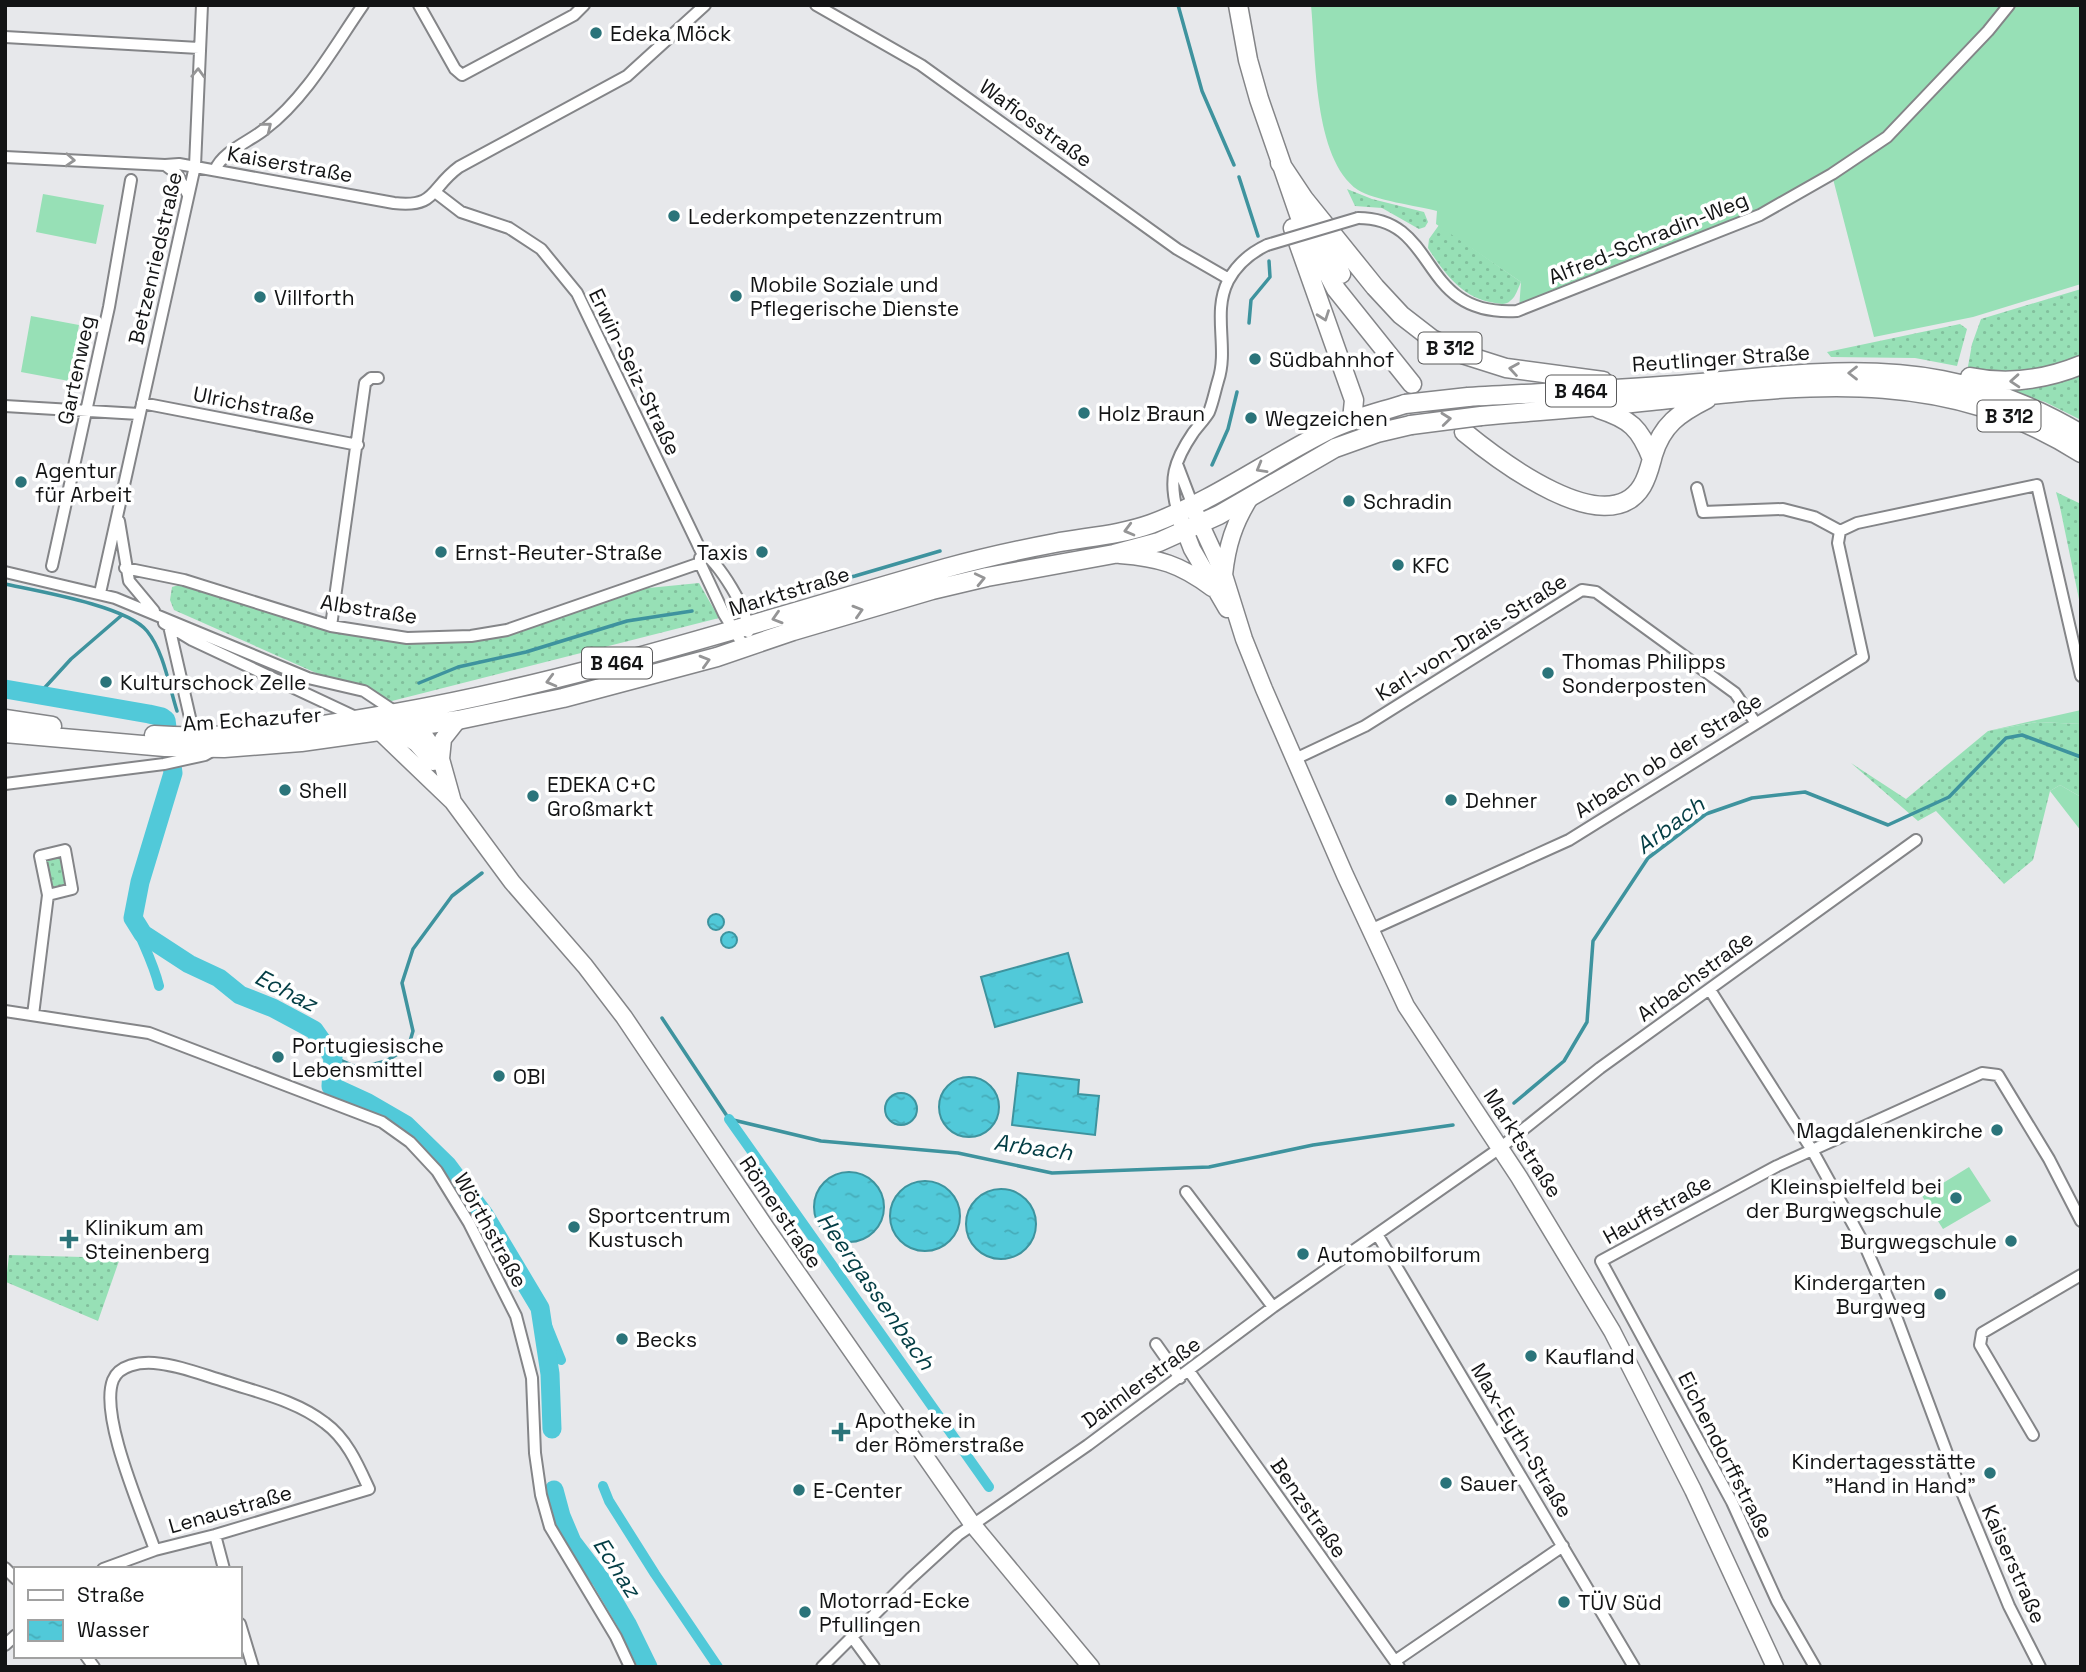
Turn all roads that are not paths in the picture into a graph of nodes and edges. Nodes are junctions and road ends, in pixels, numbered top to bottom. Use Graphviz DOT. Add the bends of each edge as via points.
graph roads {
  1 [pos="202,5"];
  2 [pos="363,5"];
  3 [pos="584,5"];
  4 [pos="705,5"];
  5 [pos="816,5"];
  6 [pos="1238,5"];
  7 [pos="2009,5"];
  8 [pos="425,8"];
  9 [pos="5,37"];
  10 [pos="200,48"];
  11 [pos="5,157"];
  12 [pos="1280,163"];
  13 [pos="164,165"];
  14 [pos="195,166"];
  15 [pos="215,170"];
  16 [pos="131,180"];
  17 [pos="435,192"];
  18 [pos="188,195"];
  19 [pos="1304,199"];
  20 [pos="1229,279"];
  21 [pos="1367,327"];
  22 [pos="2081,365"];
  23 [pos="377,378"];
  24 [pos="1412,384"];
  25 [pos="1655,386"];
  26 [pos="1937,386"];
  27 [pos="1716,394"];
  28 [pos="5,406"];
  29 [pos="1592,407"];
  30 [pos="141,409"];
  31 [pos="87,411"];
  32 [pos="1352,420"];
  33 [pos="1464,432"];
  34 [pos="2081,434"];
  35 [pos="358,445"];
  36 [pos="2081,453"];
  37 [pos="1652,458"];
  38 [pos="1177,464"];
  39 [pos="1697,488"];
  40 [pos="1250,498"];
  41 [pos="1185,510"];
  42 [pos="118,515"];
  43 [pos="1192,528"];
  44 [pos="1840,531"];
  45 [pos="1114,554"];
  46 [pos="700,557"];
  47 [pos="52,566"];
  48 [pos="125,568"];
  49 [pos="5,572"];
  50 [pos="1224,575"];
  51 [pos="100,593"];
  52 [pos="1219,594"];
  53 [pos="115,597"];
  54 [pos="156,613"];
  55 [pos="169,626"];
  56 [pos="331,626"];
  57 [pos="741,629"];
  58 [pos="192,639"];
  59 [pos="1244,639"];
  60 [pos="745,648"];
  61 [pos="176,649"];
  62 [pos="2081,676"];
  63 [pos="5,719"];
  64 [pos="458,720"];
  65 [pos="381,722"];
  66 [pos="1755,722"];
  67 [pos="417,725"];
  68 [pos="5,733"];
  69 [pos="348,734"];
  70 [pos="188,744"];
  71 [pos="164,749"];
  72 [pos="399,750"];
  73 [pos="441,759"];
  74 [pos="1295,759"];
  75 [pos="445,777"];
  76 [pos="5,784"];
  77 [pos="453,802"];
  78 [pos="1916,840"];
  79 [pos="48,895"];
  80 [pos="1370,930"];
  81 [pos="1710,990"];
  82 [pos="5,1011"];
  83 [pos="33,1015"];
  84 [pos="1500,1148"];
  85 [pos="1812,1150"];
  86 [pos="1186,1192"];
  87 [pos="2081,1221"];
  88 [pos="1377,1234"];
  89 [pos="1601,1261"];
  90 [pos="2081,1275"];
  91 [pos="1273,1307"];
  92 [pos="1156,1344"];
  93 [pos="1184,1374"];
  94 [pos="2032,1435"];
  95 [pos="973,1525"];
  96 [pos="215,1535"];
  97 [pos="1563,1546"];
  98 [pos="155,1550"];
  99 [pos="108,1567"];
  100 [pos="223,1567"];
  101 [pos="242,1631"];
  102 [pos="852,1637"];
  103 [pos="1397,1664"];
  104 [pos="253,1667"];
  105 [pos="630,1667"];
  106 [pos="822,1667"];
  107 [pos="874,1667"];
  108 [pos="1091,1667"];
  109 [pos="1634,1667"];
  110 [pos="1775,1667"];
  111 [pos="1815,1667"];
  112 [pos="2040,1667"];
  1 -- 10 [label="street, Betzenriedstraße"];
  15 -- 2 [label="street, one-way" via="226,155 272,124 290,105"];
  3 -- 8 [label="street" via="462,75"];
  4 -- 17 [label="street" via="627,76 458,167"];
  5 -- 20 [label="street, Wafiosstraße" via="921,65 1177,249"];
  6 -- 12 [label="main road, B 312" via="1248,60"];
  7 -- 20 [label="street, Alfred-Schradin-Weg, bridge" via="1887,136 1832,174 1760,215 1517,311 1486,310 1463,301 1441,283 1403,231 1382,220 1358,218 1266,245 1248,255"];
  9 -- 10 [label="street"];
  14 -- 10 [label="street, Betzenriedstraße, one-way"];
  11 -- 13 [label="street, Kaiserstraße, one-way"];
  12 -- 19 [label="main road, B 312"];
  12 -- 21 [label="main road, B 312" via="1319,260"];
  12 -- 32 [label="main road, B 312, one-way" via="1290,217 1354,400"];
  13 -- 14 [label="street, Kaiserstraße"];
  13 -- 18 [label="street" via="174,171"];
  14 -- 15 [label="street, Kaiserstraße"];
  14 -- 18 [label="street, Betzenriedstraße"];
  15 -- 17 [label="street, Kaiserstraße" via="410,205 424,202"];
  16 -- 31 [label="street, Gartenweg"];
  17 -- 46 [label="street, Erwin-Seiz-Straße" via="461,212 509,228 541,249 577,293"];
  18 -- 30 [label="street, Betzenriedstraße"];
  19 -- 21 [label="main road, B 312"];
  25 -- 19 [label="main road, B 312, one-way" via="1506,368 1432,339 1390,304"];
  20 -- 38 [label="street" via="1220,307 1221,372 1209,412"];
  21 -- 24 [label="main road, B 312"];
  22 -- 26 [label="main road, B 312, one-way" via="2013,382 1965,376"];
  23 -- 35 [label="street" via="366,383"];
  26 -- 25 [label="main road, Reutlinger Straße / B 312, one-way" via="1853,372"];
  25 -- 32 [label="main road, Reutlinger Straße / B 464, bridge" via="1405,404"];
  26 -- 27 [label="main road, Reutlinger Straße / B 312"];
  26 -- 34 [label="main road, B 312" via="2020,404"];
  26 -- 36 [label="main road, B 312"];
  27 -- 29 [label="main road, Reutlinger Straße"];
  27 -- 37 [label="main road, B 312" via="1664,428"];
  28 -- 31 [label="street, Ulrichstraße"];
  29 -- 37 [label="main road" via="1629,422"];
  40 -- 29 [label="main road, Reutlinger Straße / B 464, one-way, bridge" via="1335,448 1377,433 1481,416"];
  30 -- 31 [label="street, Ulrichstraße"];
  30 -- 35 [label="street, Ulrichstraße"];
  30 -- 42 [label="street, Betzenriedstraße"];
  31 -- 47 [label="street, Gartenweg"];
  32 -- 41 [label="main road, Reutlinger Straße / B 464, one-way"];
  33 -- 37 [label="main road, B 312" via="1547,488 1600,506 1629,499 1640,489"];
  35 -- 56 [label="street"];
  38 -- 41 [label="street"];
  38 -- 41 [label="street" via="1172,486"];
  39 -- 44 [label="street" via="1703,512 1783,509 1814,517"];
  40 -- 43 [label="main road, Reutlinger Straße / B 464"];
  40 -- 50 [label="main road" via="1235,523"];
  41 -- 43 [label="main road"];
  41 -- 57 [label="main road, Marktstraße / B 464, one-way" via="1112,535 973,561"];
  42 -- 48 [label="street, Betzenriedstraße"];
  42 -- 51 [label="street, Betzenriedstraße"];
  43 -- 45 [label="main road, Marktstraße / B 464"];
  43 -- 50 [label="main road, Marktstraße"];
  43 -- 52 [label="main road, Marktstraße"];
  44 -- 62 [label="street" via="1857,523 2037,485"];
  44 -- 66 [label="street, Arbach ob der Straße" via="1838,543 1863,657"];
  45 -- 52 [label="main road" via="1148,557 1181,567"];
  60 -- 45 [label="main road, Marktstraße / B 464, one-way" via="932,590"];
  46 -- 56 [label="street, Albstraße" via="533,623 471,636 407,638"];
  46 -- 57 [label="street, Erwin-Seiz-Straße"];
  46 -- 57 [label="street, Erwin-Seiz-Straße" via="718,569 742,608"];
  48 -- 54 [label="street" via="129,581"];
  48 -- 56 [label="street, Albstraße" via="184,580"];
  49 -- 51 [label="street"];
  50 -- 59 [label="main road, Marktstraße"];
  51 -- 53 [label="street"];
  52 -- 59 [label="main road, Marktstraße"];
  53 -- 54 [label="street"];
  53 -- 55 [label="street"];
  54 -- 65 [label="street" via="307,678 364,691"];
  55 -- 58 [label="street"];
  55 -- 61 [label="street"];
  57 -- 60 [label="street, Erwin-Seiz-Straße"];
  57 -- 65 [label="main road, Marktstraße / B 464, one-way"];
  58 -- 61 [label="street"];
  58 -- 65 [label="street"];
  59 -- 74 [label="main road, Marktstraße"];
  64 -- 60 [label="main road, Marktstraße / B 464, one-way" via="664,673"];
  61 -- 70 [label="street"];
  63 -- 71 [label="main road, Am Echazufer / B 464"];
  64 -- 67 [label="main road, Marktstraße / B 464"];
  64 -- 73 [label="main road" via="443,739"];
  65 -- 67 [label="main road, Am Echazufer / B 464"];
  65 -- 69 [label="main road, Am Echazufer / B 464"];
  65 -- 70 [label="main road, Am Echazufer / B 464"];
  65 -- 72 [label="main road"];
  65 -- 75 [label="main road, Römerstraße" via="416,743"];
  66 -- 74 [label="street, Karl-von-Drais-Straße" via="1735,693 1596,592 1582,590 1365,726"];
  66 -- 80 [label="street, Arbach ob der Straße" via="1569,839"];
  67 -- 73 [label="main road, Römerstraße"];
  68 -- 71 [label="main road, Am Echazufer / B 464"];
  69 -- 70 [label="main road, Am Echazufer / B 464" via="215,749"];
  69 -- 72 [label="main road"];
  70 -- 71 [label="main road, Am Echazufer / B 464"];
  71 -- 76 [label="street"];
  72 -- 77 [label="main road"];
  73 -- 75 [label="main road, Römerstraße"];
  74 -- 80 [label="main road, Marktstraße"];
  75 -- 77 [label="main road, Römerstraße"];
  77 -- 95 [label="main road, Römerstraße" via="512,882 624,1017"];
  78 -- 81 [label="street, Arbachstraße"];
  79 -- 83 [label="street"];
  80 -- 84 [label="main road, Marktstraße" via="1406,1006"];
  81 -- 84 [label="street, Arbachstraße" via="1600,1068"];
  81 -- 85 [label="street, Kaiserstraße"];
  82 -- 83 [label="street, Wörthstraße"];
  83 -- 105 [label="street, Wörthstraße" via="149,1033 382,1122 410,1142 436,1171 469,1223 516,1316 532,1378 541,1495 550,1527"];
  84 -- 88 [label="street, Daimlerstraße"];
  84 -- 110 [label="main road, Marktstraße" via="1625,1354"];
  85 -- 87 [label="street, Hauffstraße" via="1982,1073 1998,1075"];
  85 -- 89 [label="street, Hauffstraße"];
  85 -- 112 [label="street, Kaiserstraße" via="1865,1246 2009,1606"];
  86 -- 91 [label="street"];
  88 -- 91 [label="street, Daimlerstraße"];
  88 -- 97 [label="street, Max-Eyth-Straße"];
  89 -- 111 [label="street, Eichendorffstraße" via="1732,1502 1777,1601"];
  90 -- 94 [label="street" via="1982,1333 1980,1345"];
  91 -- 93 [label="street, Daimlerstraße"];
  92 -- 93 [label="street, Benzstraße"];
  93 -- 95 [label="street, Daimlerstraße"];
  93 -- 103 [label="street, Benzstraße"];
  95 -- 102 [label="street, Daimlerstraße"];
  95 -- 108 [label="main road, Römerstraße"];
  96 -- 98 [label="street, Lenaustraße"];
  96 -- 98 [label="street, Lenaustraße" via="369,1489 355,1456 328,1425 306,1409 189,1370 154,1363 124,1368 114,1377 110,1392 117,1440"];
  96 -- 100 [label="street"];
  97 -- 103 [label="street"];
  97 -- 109 [label="street, Max-Eyth-Straße"];
  98 -- 99 [label="street, Lenaustraße"];
  101 -- 104 [label="street"];
  102 -- 106 [label="street, Daimlerstraße"];
  102 -- 107 [label="street"];
}
